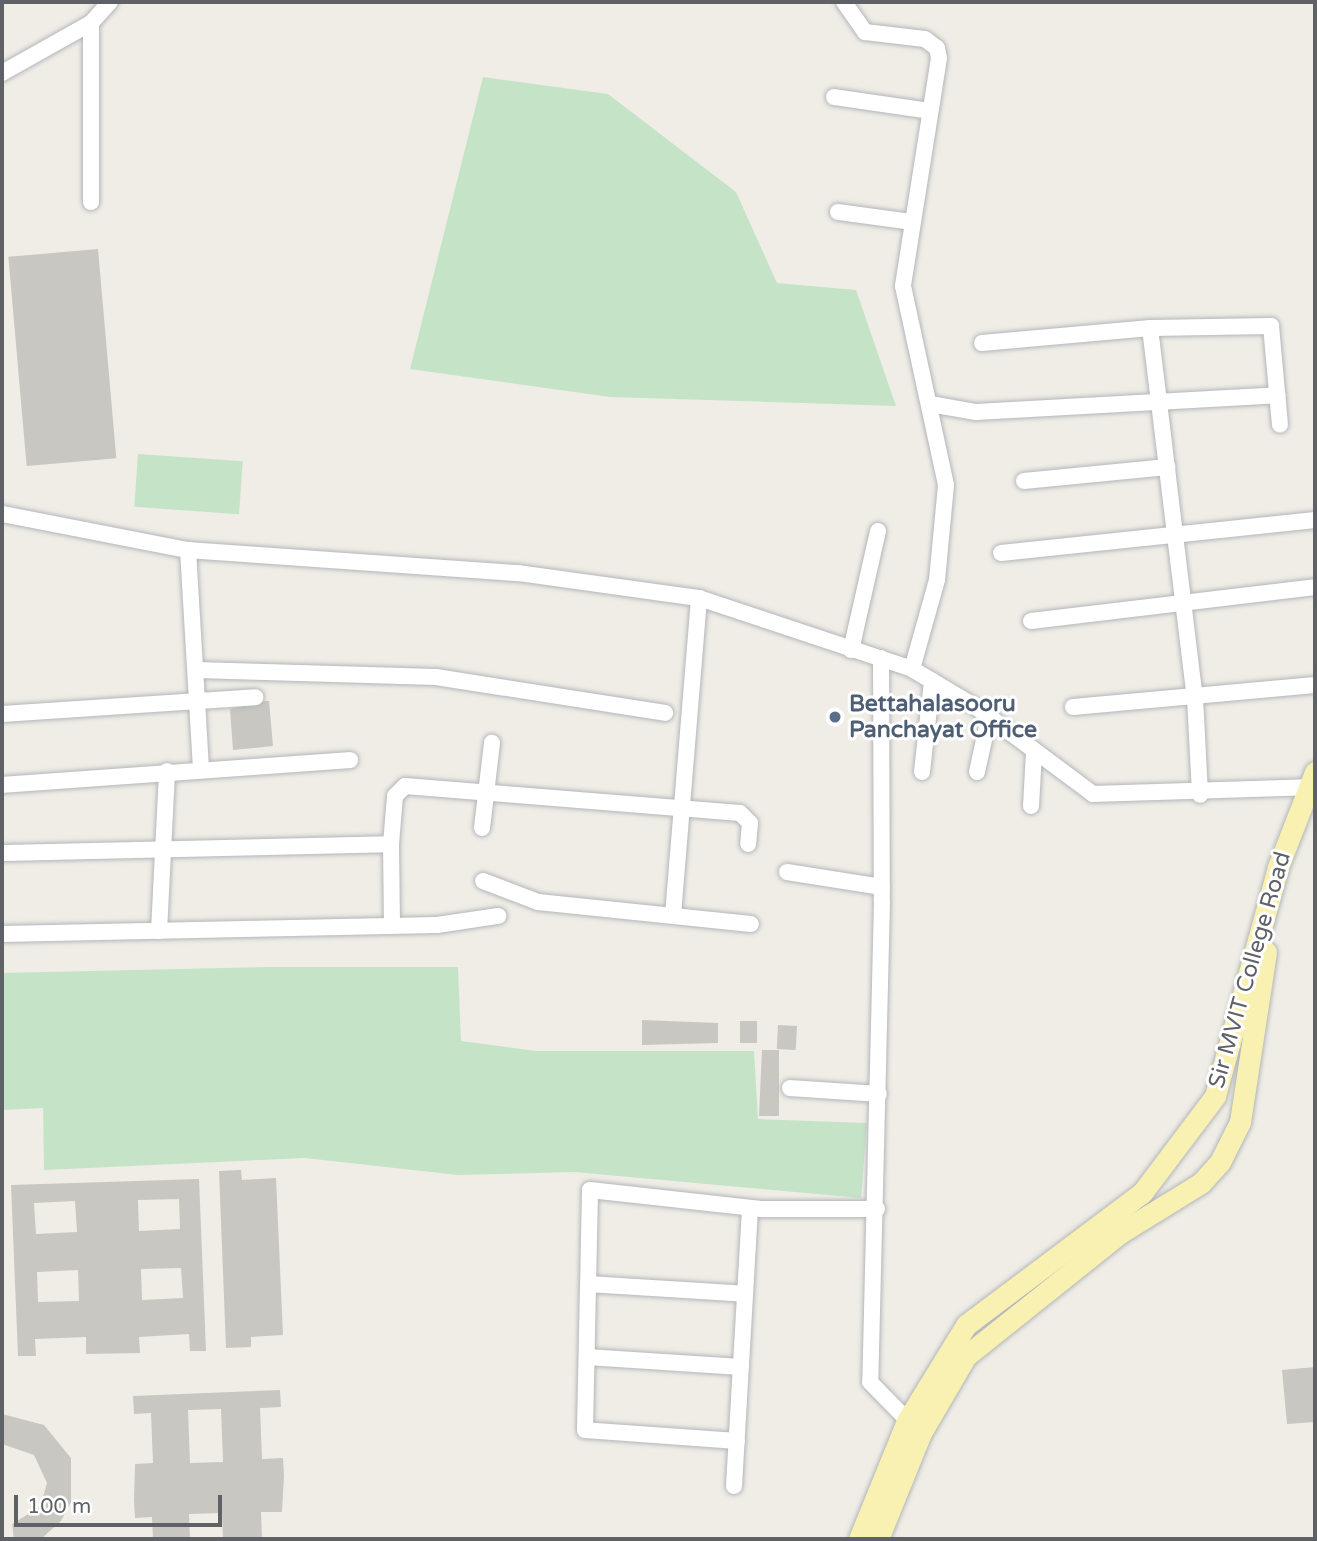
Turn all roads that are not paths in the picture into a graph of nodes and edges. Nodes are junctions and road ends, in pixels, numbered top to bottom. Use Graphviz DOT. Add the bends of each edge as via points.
graph roads {
  1 [pos="110,2"];
  2 [pos="844,2"];
  3 [pos="91,23"];
  4 [pos="2,73"];
  5 [pos="834,97"];
  6 [pos="930,111"];
  7 [pos="90,202"];
  8 [pos="838,212"];
  9 [pos="912,222"];
  10 [pos="1150,328"];
  11 [pos="982,343"];
  12 [pos="1278,395"];
  13 [pos="1158,402"];
  14 [pos="930,404"];
  15 [pos="1280,425"];
  16 [pos="1167,467"];
  17 [pos="1024,481"];
  18 [pos="2,514"];
  19 [pos="1315,520"];
  20 [pos="878,531"];
  21 [pos="1175,535"];
  22 [pos="188,550"];
  23 [pos="1001,553"];
  24 [pos="1315,587"];
  25 [pos="699,598"];
  26 [pos="1183,602"];
  27 [pos="1031,621"];
  28 [pos="851,650"];
  29 [pos="881,658"];
  30 [pos="912,669"];
  31 [pos="196,670"];
  32 [pos="932,681"];
  33 [pos="1315,685"];
  34 [pos="255,697"];
  35 [pos="198,698"];
  36 [pos="1195,698"];
  37 [pos="1073,707"];
  38 [pos="665,713"];
  39 [pos="2,714"];
  40 [pos="989,717"];
  41 [pos="492,743"];
  42 [pos="1034,752"];
  43 [pos="350,760"];
  44 [pos="201,768"];
  45 [pos="167,771"];
  46 [pos="922,772"];
  47 [pos="977,772"];
  48 [pos="2,785"];
  49 [pos="1313,787"];
  50 [pos="487,791"];
  51 [pos="1199,795"];
  52 [pos="1031,806"];
  53 [pos="682,808"];
  54 [pos="482,828"];
  55 [pos="391,844"];
  56 [pos="748,844"];
  57 [pos="164,847"];
  58 [pos="2,853"];
  59 [pos="787,872"];
  60 [pos="483,881"];
  61 [pos="882,887"];
  62 [pos="673,915"];
  63 [pos="498,916"];
  64 [pos="392,924"];
  65 [pos="751,924"];
  66 [pos="159,931"];
  67 [pos="2,934"];
  68 [pos="790,1088"];
  69 [pos="879,1094"];
  70 [pos="750,1208"];
  71 [pos="877,1209"];
  72 [pos="588,1284"];
  73 [pos="745,1294"];
  74 [pos="587,1357"];
  75 [pos="741,1367"];
  76 [pos="914,1427"];
  77 [pos="737,1441"];
  78 [pos="734,1486"];
  79 [pos="859,1539"];
  80 [pos="878,1539"];
  1 -- 3 [label="street"];
  2 -- 6 [label="street" via="865,32 925,39 937,48"];
  3 -- 4 [label="street"];
  3 -- 7 [label="street"];
  5 -- 6 [label="street"];
  6 -- 9 [label="street"];
  8 -- 9 [label="street"];
  9 -- 14 [label="street" via="903,286"];
  10 -- 11 [label="street"];
  10 -- 12 [label="street" via="1271,326"];
  10 -- 13 [label="street"];
  12 -- 13 [label="street"];
  12 -- 15 [label="street"];
  13 -- 14 [label="street" via="976,412"];
  13 -- 16 [label="street"];
  14 -- 30 [label="street" via="946,485 937,580"];
  16 -- 17 [label="street"];
  16 -- 21 [label="street"];
  18 -- 22 [label="street"];
  19 -- 21 [label="street"];
  20 -- 28 [label="street"];
  21 -- 23 [label="street"];
  21 -- 26 [label="street"];
  22 -- 25 [label="street" via="518,573"];
  22 -- 31 [label="street"];
  24 -- 26 [label="street"];
  25 -- 28 [label="street"];
  25 -- 53 [label="street"];
  26 -- 27 [label="street"];
  26 -- 36 [label="street"];
  28 -- 29 [label="street"];
  29 -- 30 [label="street"];
  29 -- 61 [label="street"];
  30 -- 32 [label="street"];
  31 -- 35 [label="street"];
  31 -- 38 [label="street" via="436,677"];
  32 -- 40 [label="street"];
  32 -- 46 [label="street"];
  33 -- 36 [label="street"];
  34 -- 35 [label="street"];
  35 -- 39 [label="street"];
  35 -- 44 [label="street"];
  36 -- 37 [label="street"];
  36 -- 51 [label="street"];
  40 -- 42 [label="street"];
  40 -- 47 [label="street"];
  41 -- 50 [label="street"];
  42 -- 51 [label="street" via="1093,794"];
  42 -- 52 [label="street"];
  43 -- 44 [label="street"];
  44 -- 45 [label="street"];
  45 -- 48 [label="street"];
  45 -- 57 [label="street"];
  49 -- 51 [label="street"];
  49 -- 76 [label="main road, Sir MVIT College Road" via="1278,867 1215,1096 1142,1193 966,1325"];
  49 -- 76 [label="main road, Sir MVIT College Road" via="1272,919 1243,1107 1228,1150 1201,1183 1120,1233 966,1356"];
  50 -- 53 [label="street"];
  50 -- 54 [label="street"];
  50 -- 55 [label="street" via="399,789"];
  53 -- 56 [label="street" via="747,815"];
  53 -- 62 [label="street"];
  55 -- 57 [label="street"];
  55 -- 64 [label="street"];
  57 -- 58 [label="street"];
  57 -- 66 [label="street"];
  59 -- 61 [label="street"];
  60 -- 62 [label="street" via="538,902"];
  61 -- 69 [label="street"];
  62 -- 65 [label="street"];
  63 -- 64 [label="street"];
  64 -- 66 [label="street"];
  66 -- 67 [label="street"];
  68 -- 69 [label="street"];
  69 -- 71 [label="street"];
  70 -- 71 [label="street"];
  70 -- 72 [label="street" via="590,1191"];
  70 -- 73 [label="street"];
  71 -- 76 [label="street" via="870,1382"];
  72 -- 73 [label="street"];
  72 -- 74 [label="street"];
  73 -- 75 [label="street"];
  74 -- 75 [label="street"];
  74 -- 77 [label="street" via="585,1430"];
  75 -- 77 [label="street"];
  76 -- 79 [label="main road, Sir MVIT College Road"];
  76 -- 80 [label="main road, Sir MVIT College Road"];
  77 -- 78 [label="street"];
}
